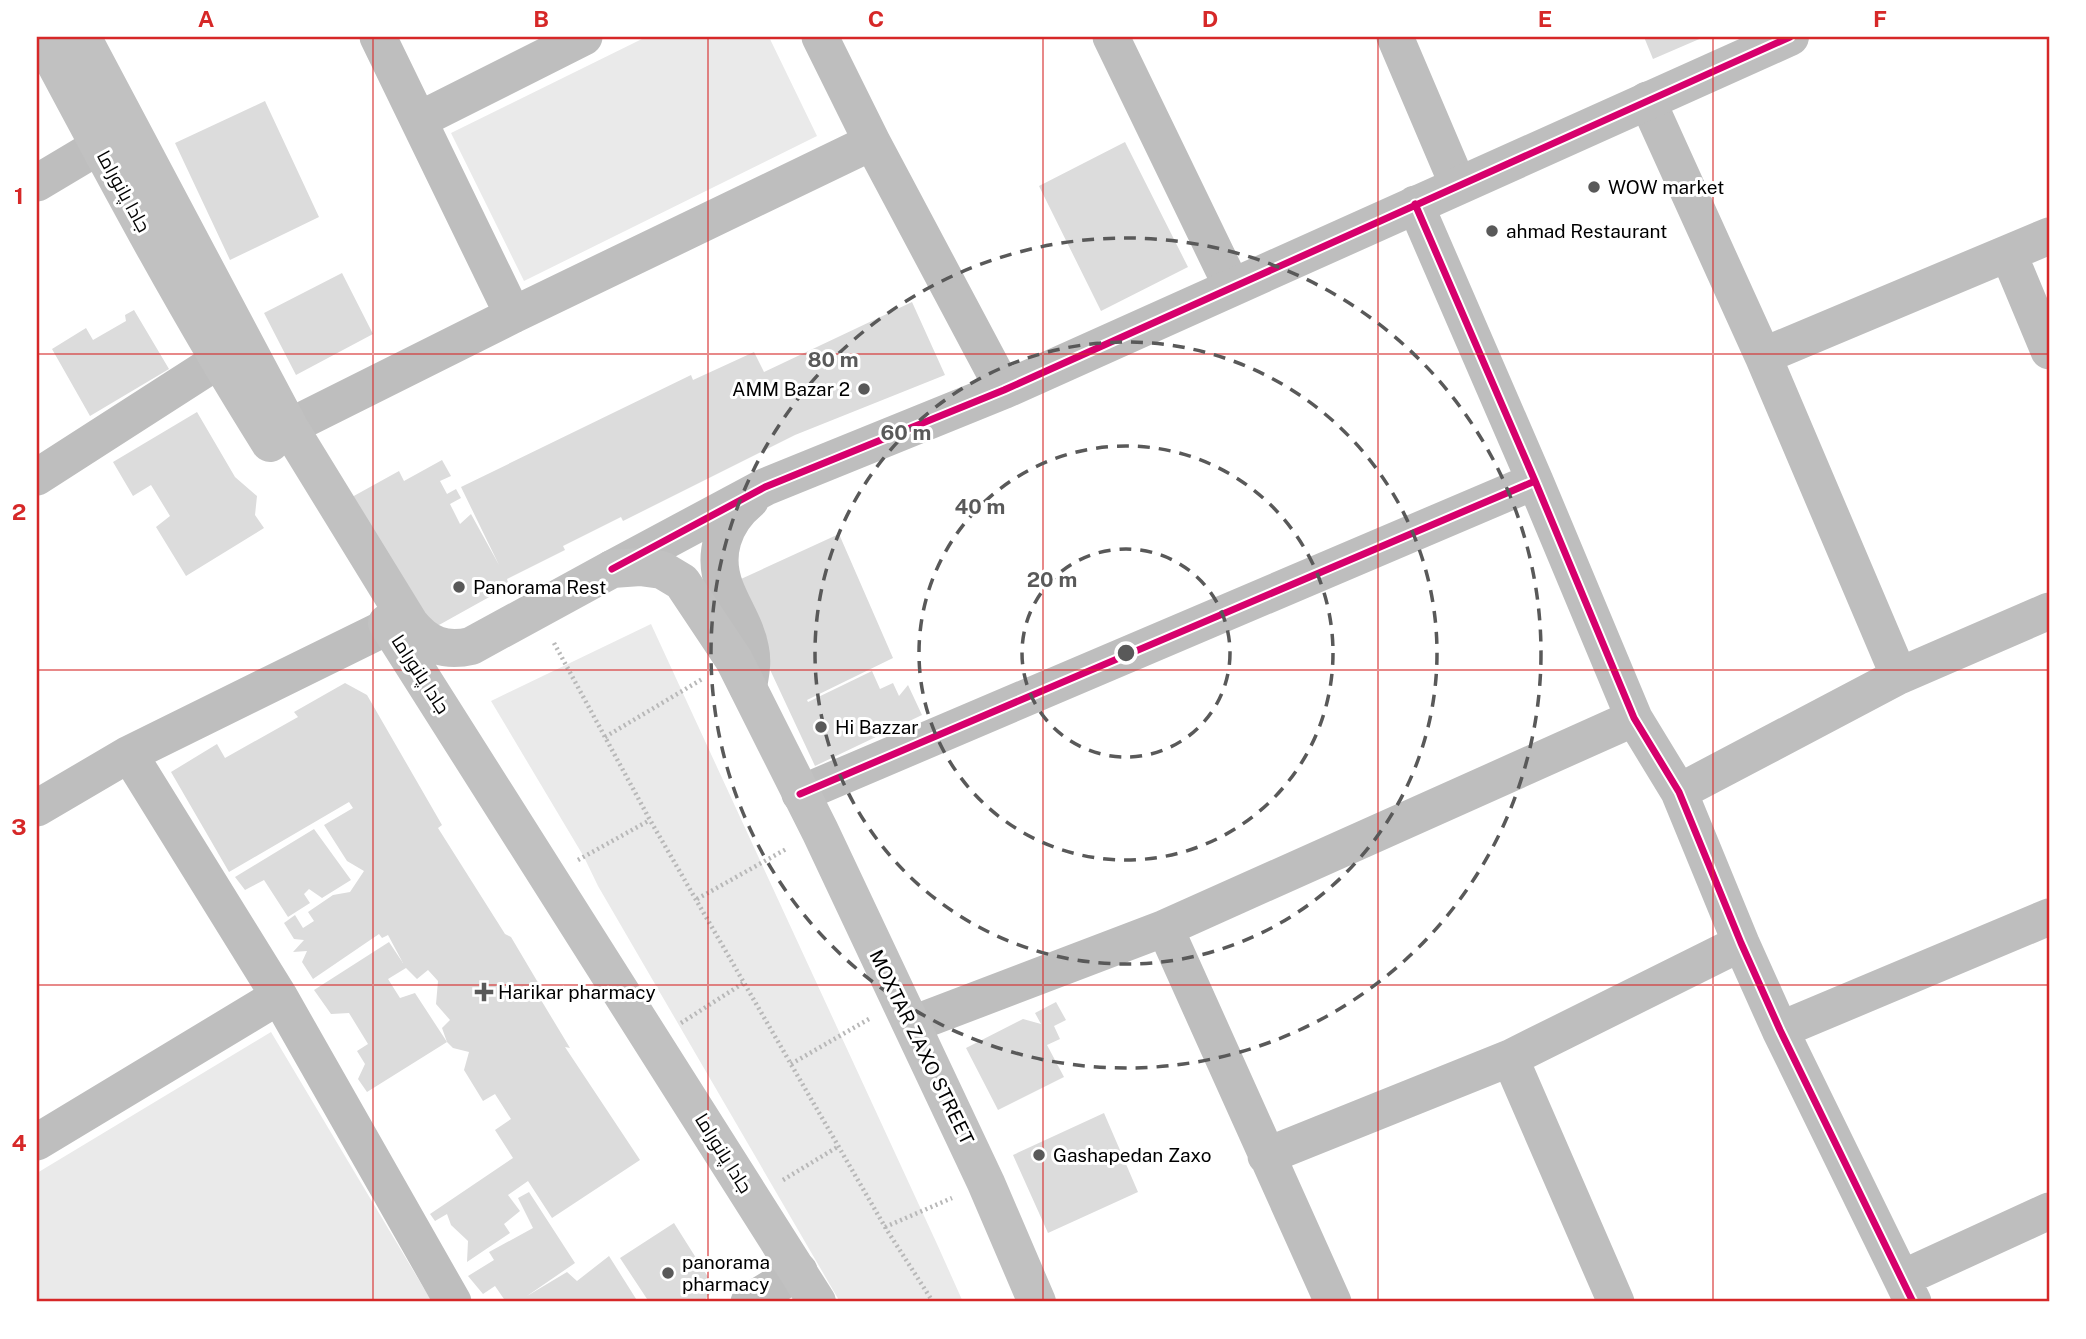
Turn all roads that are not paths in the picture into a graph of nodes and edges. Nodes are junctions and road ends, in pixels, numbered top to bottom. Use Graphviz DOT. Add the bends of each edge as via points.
graph roads {
  1 [pos="41,37"];
  2 [pos="82,37"];
  3 [pos="378,37"];
  4 [pos="584,37"];
  5 [pos="820,37"];
  6 [pos="1111,37"];
  7 [pos="1395,37"];
  8 [pos="1790,37"];
  9 [pos="1647,100"];
  10 [pos="419,120"];
  11 [pos="872,142"];
  12 [pos="99,146"];
  13 [pos="37,183"];
  14 [pos="1458,185"];
  15 [pos="1415,204"];
  16 [pos="2049,236"];
  17 [pos="2009,255"];
  18 [pos="1232,287"];
  19 [pos="513,315"];
  20 [pos="2049,351"];
  21 [pos="1763,356"];
  22 [pos="219,360"];
  23 [pos="1004,390"];
  24 [pos="289,428"];
  25 [pos="37,477"];
  26 [pos="1535,481"];
  27 [pos="765,488"];
  28 [pos="612,569"];
  29 [pos="2049,611"];
  30 [pos="389,626"];
  31 [pos="741,674"];
  32 [pos="1899,676"];
  33 [pos="1634,718"];
  34 [pos="129,754"];
  35 [pos="1679,792"];
  36 [pos="800,794"];
  37 [pos="37,808"];
  38 [pos="2049,916"];
  39 [pos="1165,928"];
  40 [pos="1741,943"];
  41 [pos="279,996"];
  42 [pos="906,1013"];
  43 [pos="1780,1030"];
  44 [pos="1510,1058"];
  45 [pos="37,1142"];
  46 [pos="1266,1156"];
  47 [pos="2049,1212"];
  48 [pos="808,1287"];
  49 [pos="1908,1290"];
  50 [pos="453,1302"];
  51 [pos="749,1302"];
  52 [pos="1037,1302"];
  53 [pos="1333,1302"];
  54 [pos="1616,1302"];
  1 -- 12 [label="main road, جادا پانوراما"];
  2 -- 24 [label="main road"];
  3 -- 10 [label="street"];
  4 -- 10 [label="street"];
  5 -- 11 [label="street"];
  6 -- 18 [label="street"];
  7 -- 14 [label="street"];
  8 -- 9 [label="street"];
  9 -- 14 [label="street"];
  9 -- 21 [label="street"];
  10 -- 19 [label="street"];
  11 -- 19 [label="street"];
  11 -- 23 [label="street"];
  12 -- 13 [label="street"];
  12 -- 22 [label="main road, جادا پانوراما"];
  14 -- 15 [label="street"];
  15 -- 18 [label="street"];
  15 -- 26 [label="street"];
  16 -- 17 [label="street"];
  17 -- 20 [label="street"];
  17 -- 21 [label="street"];
  18 -- 23 [label="street"];
  19 -- 24 [label="street"];
  21 -- 32 [label="street"];
  22 -- 25 [label="street"];
  22 -- 30 [label="main road, جادا پانوراما"];
  23 -- 27 [label="street"];
  24 -- 28 [label="main road" via="410,624 437,646 471,646"];
  26 -- 33 [label="street"];
  26 -- 36 [label="street"];
  27 -- 28 [label="street"];
  27 -- 31 [label="street" via="733,517 719,551 719,570 750,647 752,663"];
  28 -- 31 [label="main road, MOXTAR ZAXO STREET" via="662,570 682,582"];
  29 -- 32 [label="street"];
  30 -- 34 [label="street"];
  30 -- 48 [label="main road, جادا پانوراما"];
  31 -- 36 [label="main road, MOXTAR ZAXO STREET"];
  32 -- 35 [label="street"];
  33 -- 35 [label="street"];
  33 -- 39 [label="street"];
  34 -- 37 [label="street"];
  34 -- 41 [label="street"];
  35 -- 40 [label="street"];
  36 -- 42 [label="main road, MOXTAR ZAXO STREET"];
  38 -- 43 [label="street"];
  39 -- 42 [label="street"];
  39 -- 46 [label="street"];
  40 -- 43 [label="street"];
  40 -- 44 [label="street"];
  41 -- 45 [label="street"];
  41 -- 50 [label="street"];
  42 -- 52 [label="main road, MOXTAR ZAXO STREET"];
  43 -- 49 [label="street"];
  44 -- 46 [label="street"];
  44 -- 54 [label="street"];
  46 -- 53 [label="street"];
  47 -- 49 [label="street"];
  48 -- 51 [label="street"];
}
